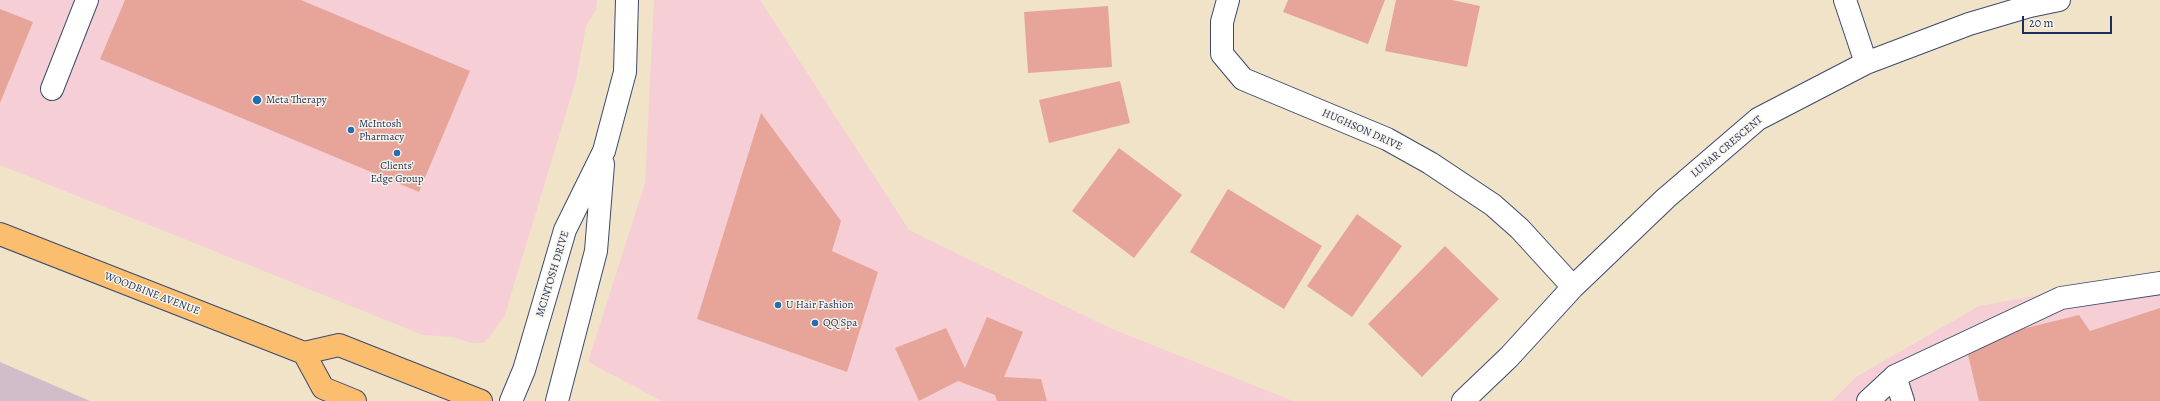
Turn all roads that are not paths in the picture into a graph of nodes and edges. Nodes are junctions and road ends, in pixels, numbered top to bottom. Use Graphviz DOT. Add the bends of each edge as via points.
graph roads {
  1 [pos="87,0"];
  2 [pos="627,0"];
  3 [pos="1228,0"];
  4 [pos="1845,0"];
  5 [pos="2059,0"];
  6 [pos="1866,63"];
  7 [pos="52,89"];
  8 [pos="604,151"];
  9 [pos="0,234"];
  10 [pos="2160,283"];
  11 [pos="1573,287"];
  12 [pos="304,353"];
  13 [pos="1894,376"];
  14 [pos="355,401"];
  15 [pos="481,401"];
  16 [pos="511,401"];
  17 [pos="557,401"];
  18 [pos="1463,401"];
  19 [pos="1868,401"];
  20 [pos="1903,401"];
  1 -- 7 [label="street"];
  2 -- 8 [label="street, MCINTOSH DRIVE" via="625,72"];
  3 -- 11 [label="street, HUGHSON DRIVE" via="1222,22 1222,54 1243,79 1387,139 1430,162 1493,205 1520,229"];
  4 -- 6 [label="street"];
  5 -- 6 [label="street, LUNAR CRESCENT" via="1968,24"];
  6 -- 11 [label="street, LUNAR CRESCENT" via="1758,119 1666,198"];
  8 -- 16 [label="street, MCINTOSH DRIVE" via="565,230 524,370"];
  8 -- 17 [label="street, MCINTOSH DRIVE" via="596,251"];
  9 -- 12 [label="main road, WOODBINE AVENUE"];
  10 -- 13 [label="street" via="2061,298"];
  11 -- 18 [label="street, LUNAR CRESCENT" via="1509,357"];
  12 -- 14 [label="main road" via="323,388"];
  12 -- 15 [label="main road" via="339,344"];
  13 -- 19 [label="street"];
  13 -- 20 [label="street"];
}
